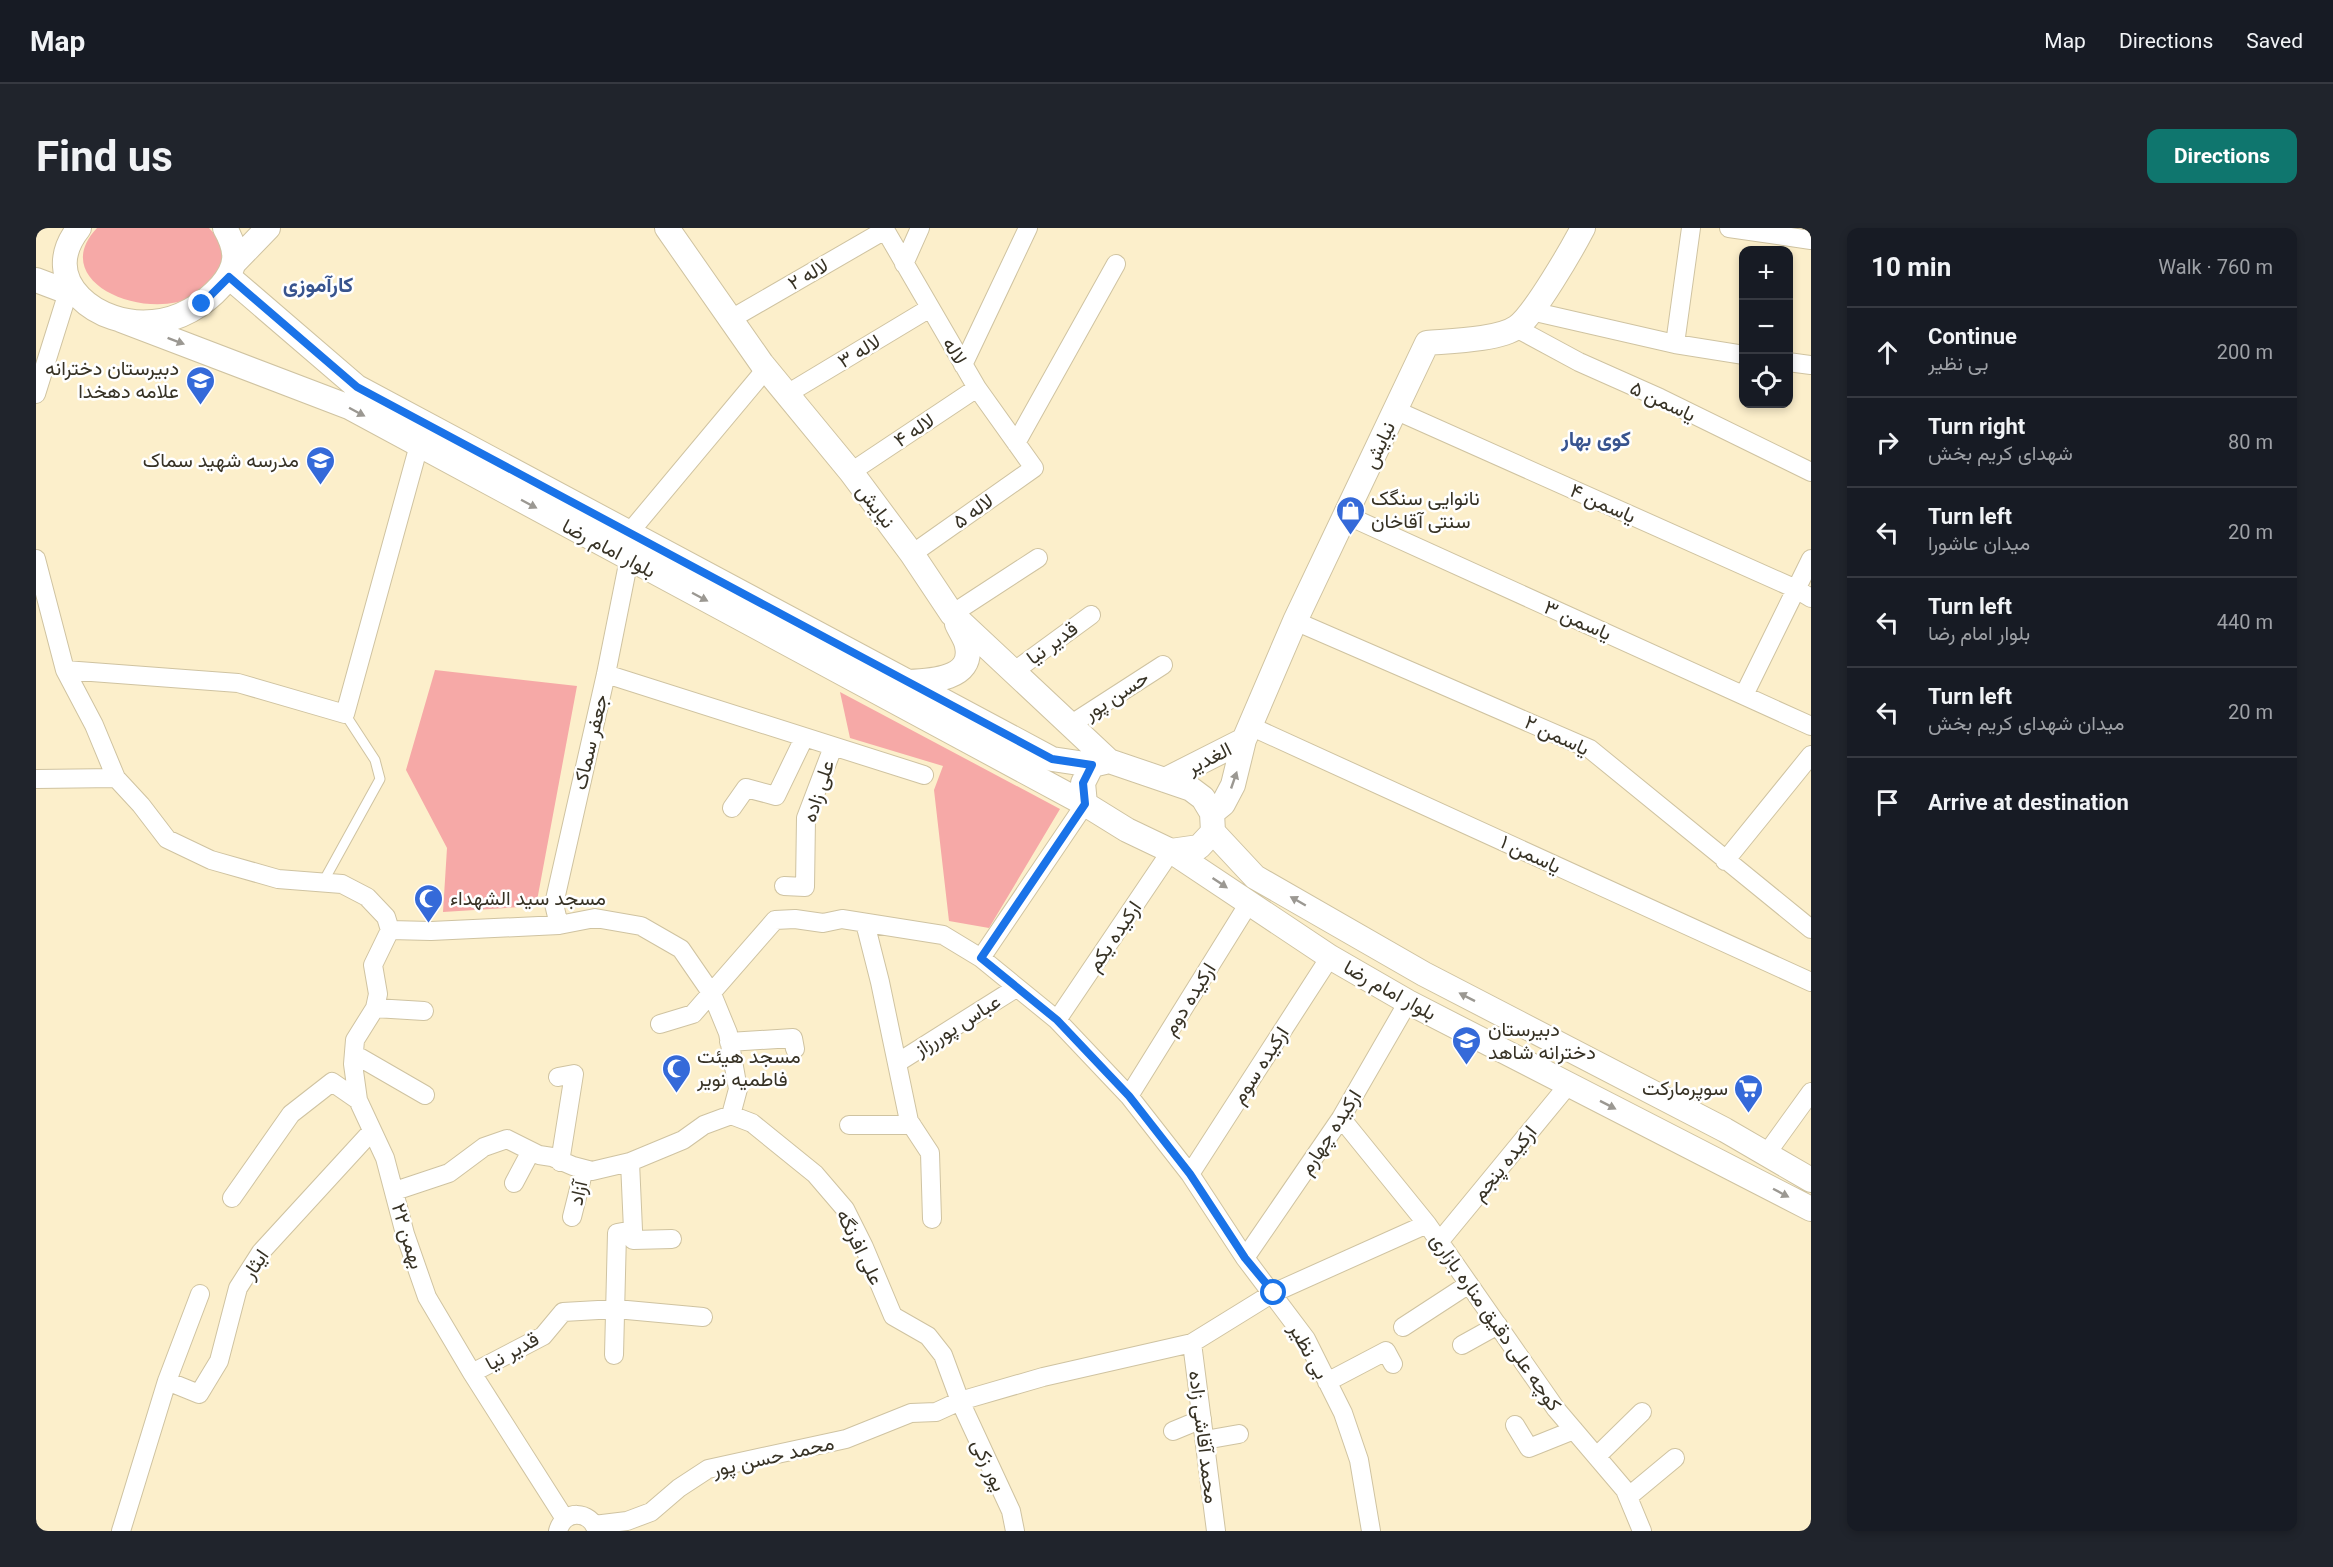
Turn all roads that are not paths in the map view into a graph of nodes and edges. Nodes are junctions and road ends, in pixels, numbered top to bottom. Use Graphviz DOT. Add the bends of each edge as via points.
graph roads {
  1 [pos="79,228"];
  2 [pos="225,228"];
  3 [pos="268,228"];
  4 [pos="667,228"];
  5 [pos="920,228"];
  6 [pos="1028,228"];
  7 [pos="1583,228"];
  8 [pos="1691,228"];
  9 [pos="1729,228"];
  10 [pos="885,229"];
  11 [pos="1811,240"];
  12 [pos="904,264"];
  13 [pos="1116,264"];
  14 [pos="232,269"];
  15 [pos="36,280"];
  16 [pos="68,292"];
  17 [pos="930,308"];
  18 [pos="731,319"];
  19 [pos="1524,319"];
  20 [pos="121,320"];
  21 [pos="1675,344"];
  22 [pos="1739,354"];
  23 [pos="1793,363"];
  24 [pos="963,365"];
  25 [pos="1811,365"];
  26 [pos="766,369"];
  27 [pos="976,388"];
  28 [pos="36,394"];
  29 [pos="787,394"];
  30 [pos="1395,410"];
  31 [pos="1016,443"];
  32 [pos="419,445"];
  33 [pos="1034,468"];
  34 [pos="851,472"];
  35 [pos="1811,472"];
  36 [pos="1346,514"];
  37 [pos="629,533"];
  38 [pos="912,554"];
  39 [pos="1038,558"];
  40 [pos="1811,558"];
  41 [pos="36,559"];
  42 [pos="629,559"];
  43 [pos="1803,594"];
  44 [pos="952,614"];
  45 [pos="1092,615"];
  46 [pos="1295,621"];
  47 [pos="1163,665"];
  48 [pos="65,670"];
  49 [pos="1013,672"];
  50 [pos="606,675"];
  51 [pos="908,682"];
  52 [pos="1744,695"];
  53 [pos="345,714"];
  54 [pos="1070,725"];
  55 [pos="1811,726"];
  56 [pos="1247,733"];
  57 [pos="804,738"];
  58 [pos="833,747"];
  59 [pos="1811,755"];
  60 [pos="1100,763"];
  61 [pos="924,775"];
  62 [pos="116,778"];
  63 [pos="36,779"];
  64 [pos="1165,780"];
  65 [pos="1085,804"];
  66 [pos="732,808"];
  67 [pos="1212,823"];
  68 [pos="1171,851"];
  69 [pos="1725,861"];
  70 [pos="322,884"];
  71 [pos="784,886"];
  72 [pos="1249,903"];
  73 [pos="865,922"];
  74 [pos="559,925"];
  75 [pos="1811,929"];
  76 [pos="390,930"];
  77 [pos="1330,957"];
  78 [pos="981,958"];
  79 [pos="1811,982"];
  80 [pos="1016,988"];
  81 [pos="712,994"];
  82 [pos="1408,1002"];
  83 [pos="375,1008"];
  84 [pos="424,1011"];
  85 [pos="1057,1020"];
  86 [pos="660,1024"];
  87 [pos="729,1042"];
  88 [pos="795,1049"];
  89 [pos="354,1054"];
  90 [pos="897,1063"];
  91 [pos="558,1077"];
  92 [pos="1569,1084"];
  93 [pos="1811,1092"];
  94 [pos="425,1095"];
  95 [pos="1129,1096"];
  96 [pos="358,1100"];
  97 [pos="731,1115"];
  98 [pos="1341,1118"];
  99 [pos="849,1125"];
  100 [pos="912,1125"];
  101 [pos="372,1131"];
  102 [pos="531,1151"];
  103 [pos="1767,1153"];
  104 [pos="560,1162"];
  105 [pos="630,1162"];
  106 [pos="584,1169"];
  107 [pos="1190,1174"];
  108 [pos="1752,1177"];
  109 [pos="1811,1179"];
  110 [pos="514,1183"];
  111 [pos="395,1191"];
  112 [pos="232,1198"];
  113 [pos="1811,1209"];
  114 [pos="573,1217"];
  115 [pos="932,1219"];
  116 [pos="1427,1224"];
  117 [pos="633,1230"];
  118 [pos="672,1239"];
  119 [pos="1439,1242"];
  120 [pos="1245,1258"];
  121 [pos="1469,1284"];
  122 [pos="1274,1293"];
  123 [pos="200,1294"];
  124 [pos="616,1309"];
  125 [pos="703,1317"];
  126 [pos="1498,1325"];
  127 [pos="1403,1328"];
  128 [pos="1192,1343"];
  129 [pos="1462,1345"];
  130 [pos="614,1355"];
  131 [pos="1393,1364"];
  132 [pos="472,1373"];
  133 [pos="167,1381"];
  134 [pos="1327,1382"];
  135 [pos="960,1401"];
  136 [pos="1642,1413"];
  137 [pos="1202,1419"];
  138 [pos="1515,1425"];
  139 [pos="1574,1430"];
  140 [pos="1173,1431"];
  141 [pos="1239,1434"];
  142 [pos="1205,1440"];
  143 [pos="1597,1456"];
  144 [pos="1675,1458"];
  145 [pos="1628,1497"];
  146 [pos="562,1525"];
  147 [pos="596,1528"];
  148 [pos="121,1531"];
  149 [pos="1015,1531"];
  150 [pos="1216,1531"];
  151 [pos="1371,1531"];
  152 [pos="1642,1531"];
  1 -- 16 [label="main road" via="62,248 59,271"];
  2 -- 14 [label="main road" via="234,250"];
  3 -- 14 [label="main road"];
  4 -- 18 [label="main road, نیایش"];
  5 -- 12 [label="street"];
  6 -- 24 [label="street"];
  7 -- 19 [label="main road"];
  8 -- 21 [label="street"];
  9 -- 11 [label="street"];
  10 -- 12 [label="street, لاله"];
  10 -- 18 [label="street, لاله ۲"];
  12 -- 17 [label="street, لاله"];
  13 -- 31 [label="street"];
  14 -- 20 [label="main road" via="202,304 170,319 138,323"];
  14 -- 37 [label="main road, بلوار امام رضا" via="357,387"];
  15 -- 16 [label="main road, بلوار امام رضا"];
  16 -- 20 [label="main road, بلوار امام رضا" via="103,316"];
  16 -- 28 [label="street"];
  17 -- 24 [label="street, لاله"];
  17 -- 29 [label="street, لاله ۳"];
  18 -- 26 [label="main road, نیایش"];
  19 -- 21 [label="street"];
  19 -- 30 [label="main road, نیایش" via="1486,338 1427,343"];
  19 -- 35 [label="street, یاسمن ۵" via="1579,362"];
  20 -- 32 [label="main road, بلوار امام رضا, one-way" via="349,408"];
  21 -- 22 [label="street"];
  23 -- 25 [label="street"];
  24 -- 27 [label="street, لاله"];
  26 -- 29 [label="main road, نیایش"];
  26 -- 37 [label="street"];
  27 -- 31 [label="street, لاله"];
  27 -- 34 [label="street, لاله ۴"];
  29 -- 34 [label="main road, نیایش"];
  30 -- 36 [label="main road, نیایش"];
  30 -- 43 [label="street, یاسمن ۴"];
  31 -- 33 [label="street, لاله"];
  32 -- 42 [label="main road, بلوار امام رضا, one-way"];
  32 -- 53 [label="street"];
  33 -- 38 [label="street, لاله ۵"];
  34 -- 38 [label="main road, نیایش"];
  36 -- 46 [label="main road, نیایش"];
  36 -- 52 [label="street, یاسمن ۳"];
  37 -- 51 [label="main road, بلوار امام رضا"];
  38 -- 44 [label="main road, نیایش"];
  39 -- 44 [label="street"];
  40 -- 43 [label="street"];
  41 -- 48 [label="street"];
  42 -- 50 [label="street, جعفر سماک"];
  42 -- 65 [label="main road, بلوار امام رضا, one-way"];
  43 -- 52 [label="street"];
  44 -- 49 [label="main road, نیایش"];
  44 -- 51 [label="main road" via="967,645 967,661 958,673 931,681"];
  45 -- 49 [label="street, قدیر نیا"];
  46 -- 56 [label="main road, نیایش"];
  46 -- 69 [label="street, یاسمن ۲" via="1590,749"];
  47 -- 54 [label="street, حسن پور"];
  48 -- 53 [label="street" via="238,683"];
  48 -- 62 [label="street"];
  49 -- 54 [label="main road, نیایش"];
  50 -- 57 [label="street"];
  50 -- 74 [label="street, جعفر سماک" via="554,904"];
  51 -- 60 [label="main road, بلوار امام رضا" via="1052,759"];
  52 -- 55 [label="street, یاسمن ۳"];
  53 -- 70 [label="lane" via="375,760 380,779"];
  54 -- 60 [label="main road, نیایش"];
  56 -- 64 [label="main road, الغدیر"];
  67 -- 56 [label="main road, الغدیر, one-way" via="1233,785"];
  56 -- 79 [label="street, یاسمن ۱"];
  57 -- 58 [label="street"];
  57 -- 66 [label="street" via="776,796 746,788"];
  58 -- 61 [label="street"];
  58 -- 71 [label="street, علی زاده" via="806,818 805,886"];
  59 -- 69 [label="street"];
  60 -- 64 [label="main road, بلوار امام رضا"];
  60 -- 65 [label="main road" via="1083,783"];
  62 -- 63 [label="street"];
  62 -- 70 [label="street" via="167,840 211,860 278,879"];
  64 -- 67 [label="main road, بلوار امام رضا" via="1203,798"];
  65 -- 68 [label="main road, بلوار امام رضا"];
  65 -- 78 [label="street"];
  67 -- 68 [label="main road, الغدیر" via="1199,847"];
  103 -- 67 [label="main road, بلوار امام رضا, one-way" via="1424,974 1255,877"];
  68 -- 72 [label="main road, بلوار امام رضا, one-way"];
  68 -- 85 [label="street, ارکیده یکم"];
  69 -- 75 [label="street, یاسمن ۲"];
  70 -- 76 [label="street" via="342,884 367,897 386,917"];
  72 -- 77 [label="main road, بلوار امام رضا"];
  72 -- 95 [label="street, ارکیده دوم"];
  73 -- 78 [label="street, بی نظیر" via="943,935"];
  73 -- 81 [label="street, بی نظیر" via="775,921"];
  73 -- 90 [label="street"];
  74 -- 76 [label="street"];
  74 -- 81 [label="street" via="595,918 641,926 681,949"];
  76 -- 83 [label="street" via="373,965 378,994"];
  77 -- 82 [label="main road, بلوار امام رضا"];
  77 -- 107 [label="street, ارکیده سوم"];
  78 -- 80 [label="street, بی نظیر"];
  80 -- 85 [label="street, بی نظیر"];
  80 -- 90 [label="street, عباس پوررزاز"];
  81 -- 86 [label="street, بی نظیر" via="693,1014"];
  81 -- 87 [label="street"];
  82 -- 92 [label="main road, بلوار امام رضا"];
  82 -- 98 [label="street, ارکیده چهارم"];
  83 -- 84 [label="street"];
  83 -- 89 [label="street, ۲۲ بهمن" via="355,1040"];
  85 -- 95 [label="street, بی نظیر"];
  87 -- 88 [label="street" via="793,1038"];
  87 -- 97 [label="street" via="738,1089"];
  89 -- 94 [label="street"];
  89 -- 96 [label="street, ۲۲ بهمن"];
  90 -- 100 [label="street"];
  91 -- 104 [label="street" via="573,1074"];
  92 -- 108 [label="main road, بلوار امام رضا, one-way"];
  92 -- 119 [label="street, ارکیده پنجم"];
  93 -- 103 [label="street"];
  95 -- 107 [label="street, بی نظیر"];
  96 -- 101 [label="street, ۲۲ بهمن"];
  96 -- 112 [label="street" via="332,1082 291,1114"];
  97 -- 105 [label="street"];
  97 -- 135 [label="street, علی افرنگه" via="752,1123 815,1174 845,1209 893,1316 927,1336 943,1354"];
  98 -- 116 [label="street, کوچه علی دقیق مناره بازاری"];
  98 -- 120 [label="street, ارکیده چهارم"];
  99 -- 100 [label="street"];
  100 -- 115 [label="street" via="930,1153"];
  101 -- 111 [label="street, ۲۲ بهمن"];
  101 -- 133 [label="street, ایثار" via="261,1252 238,1288 219,1361 199,1394"];
  102 -- 104 [label="street"];
  102 -- 110 [label="street"];
  102 -- 111 [label="street" via="507,1139 484,1147 449,1173"];
  103 -- 108 [label="main road"];
  103 -- 109 [label="main road, بلوار امام رضا"];
  104 -- 106 [label="street"];
  105 -- 106 [label="street" via="592,1171"];
  105 -- 117 [label="street"];
  106 -- 114 [label="street, آزاد"];
  107 -- 120 [label="street, بی نظیر"];
  108 -- 113 [label="main road, بلوار امام رضا, one-way"];
  111 -- 132 [label="street, ۲۲ بهمن" via="427,1297"];
  116 -- 119 [label="street, کوچه علی دقیق مناره بازاری"];
  116 -- 122 [label="street, محمد حسن پور"];
  117 -- 118 [label="street" via="633,1240"];
  117 -- 124 [label="street" via="617,1233"];
  119 -- 121 [label="street, کوچه علی دقیق مناره بازاری"];
  120 -- 122 [label="street, بی نظیر"];
  121 -- 126 [label="street, کوچه علی دقیق مناره بازاری"];
  121 -- 127 [label="street"];
  122 -- 128 [label="street, محمد حسن پور"];
  122 -- 134 [label="street, بی نظیر" via="1306,1339"];
  123 -- 133 [label="street"];
  124 -- 125 [label="street, قدیر نیا"];
  124 -- 130 [label="street"];
  124 -- 132 [label="street, قدیر نیا" via="563,1312 543,1336"];
  126 -- 129 [label="street"];
  126 -- 139 [label="street, کوچه علی دقیق مناره بازاری"];
  128 -- 135 [label="street, محمد حسن پور" via="1043,1377"];
  128 -- 137 [label="street, محمد آقاشی زاده"];
  131 -- 134 [label="street" via="1386,1351"];
  132 -- 146 [label="street, ۲۲ بهمن"];
  133 -- 148 [label="street"];
  134 -- 151 [label="street, بی نظیر" via="1343,1413 1359,1460"];
  135 -- 147 [label="street, محمد حسن پور" via="936,1412 911,1413 846,1439 708,1469 651,1512"];
  135 -- 149 [label="street, پور زکی" via="1011,1511"];
  136 -- 143 [label="street"];
  137 -- 140 [label="street"];
  137 -- 142 [label="street, محمد آقاشی زاده"];
  138 -- 139 [label="street" via="1529,1448"];
  139 -- 143 [label="street, کوچه علی دقیق مناره بازاری"];
  141 -- 142 [label="street"];
  142 -- 150 [label="street, محمد آقاشی زاده"];
  143 -- 145 [label="street, کوچه علی دقیق مناره بازاری"];
  144 -- 145 [label="street"];
  145 -- 152 [label="street, کوچه علی دقیق مناره بازاری"];
  146 -- 147 [label="street" via="575,1514 586,1516"];
}
